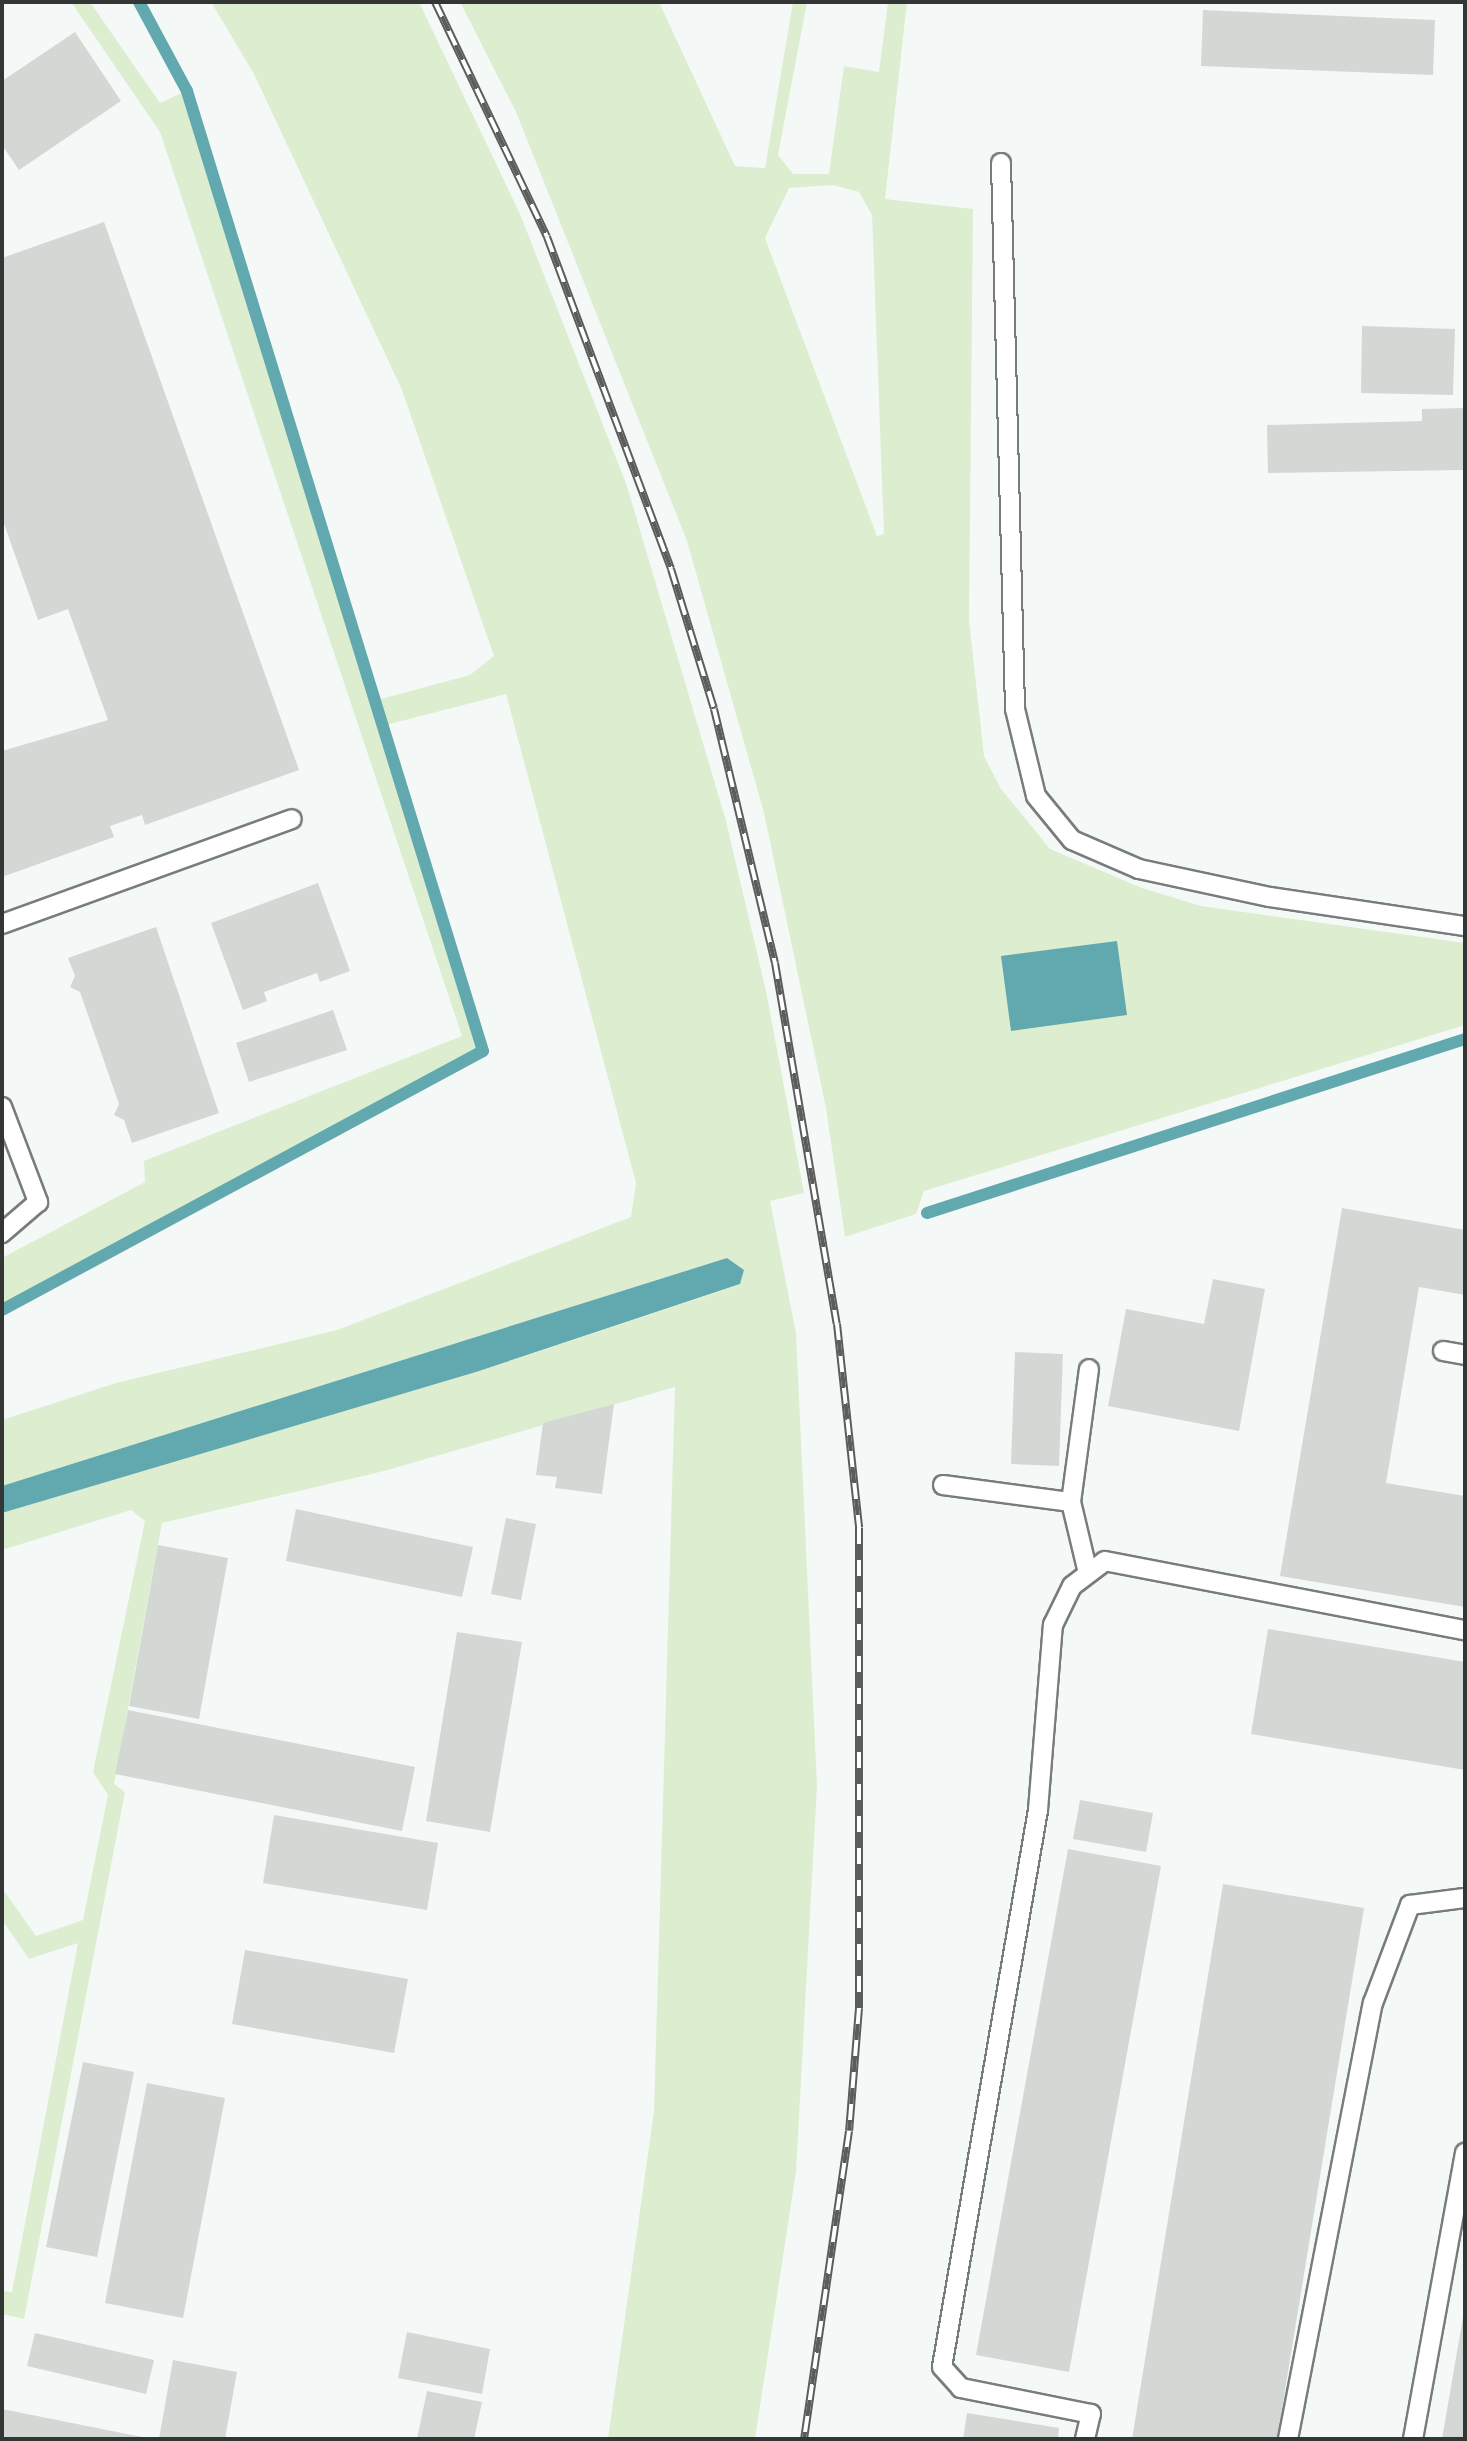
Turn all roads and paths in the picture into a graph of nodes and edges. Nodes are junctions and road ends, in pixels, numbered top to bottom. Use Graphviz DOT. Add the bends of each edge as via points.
graph roads {
  1 [pos="1001,163"];
  2 [pos="292,819"];
  3 [pos="2,924"];
  4 [pos="1465,926"];
  5 [pos="2,1107"];
  6 [pos="2,1233"];
  7 [pos="1443,1351"];
  8 [pos="1465,1355"];
  9 [pos="1089,1369"];
  10 [pos="943,1485"];
  11 [pos="1072,1502"];
  12 [pos="1087,1569"];
  13 [pos="1465,1630"];
  14 [pos="1465,1898"];
  15 [pos="1465,2153"];
  16 [pos="1085,2439"];
  17 [pos="1288,2439"];
  18 [pos="1413,2439"];
  1 -- 4 [label="lane" via="1014,696 1036,796 1072,840 1139,869 1270,897"];
  2 -- 3 [label="lane"];
  5 -- 6 [label="lane" via="38,1202"];
  7 -- 8 [label="lane"];
  9 -- 11 [label="lane"];
  10 -- 11 [label="lane"];
  11 -- 12 [label="lane"];
  12 -- 13 [label="lane" via="1105,1562"];
  12 -- 16 [label="lane" via="1053,1625 1038,1810 942,2367 961,2388 1091,2414"];
  14 -- 17 [label="lane" via="1410,1905 1373,2003"];
  15 -- 18 [label="lane"];
}
